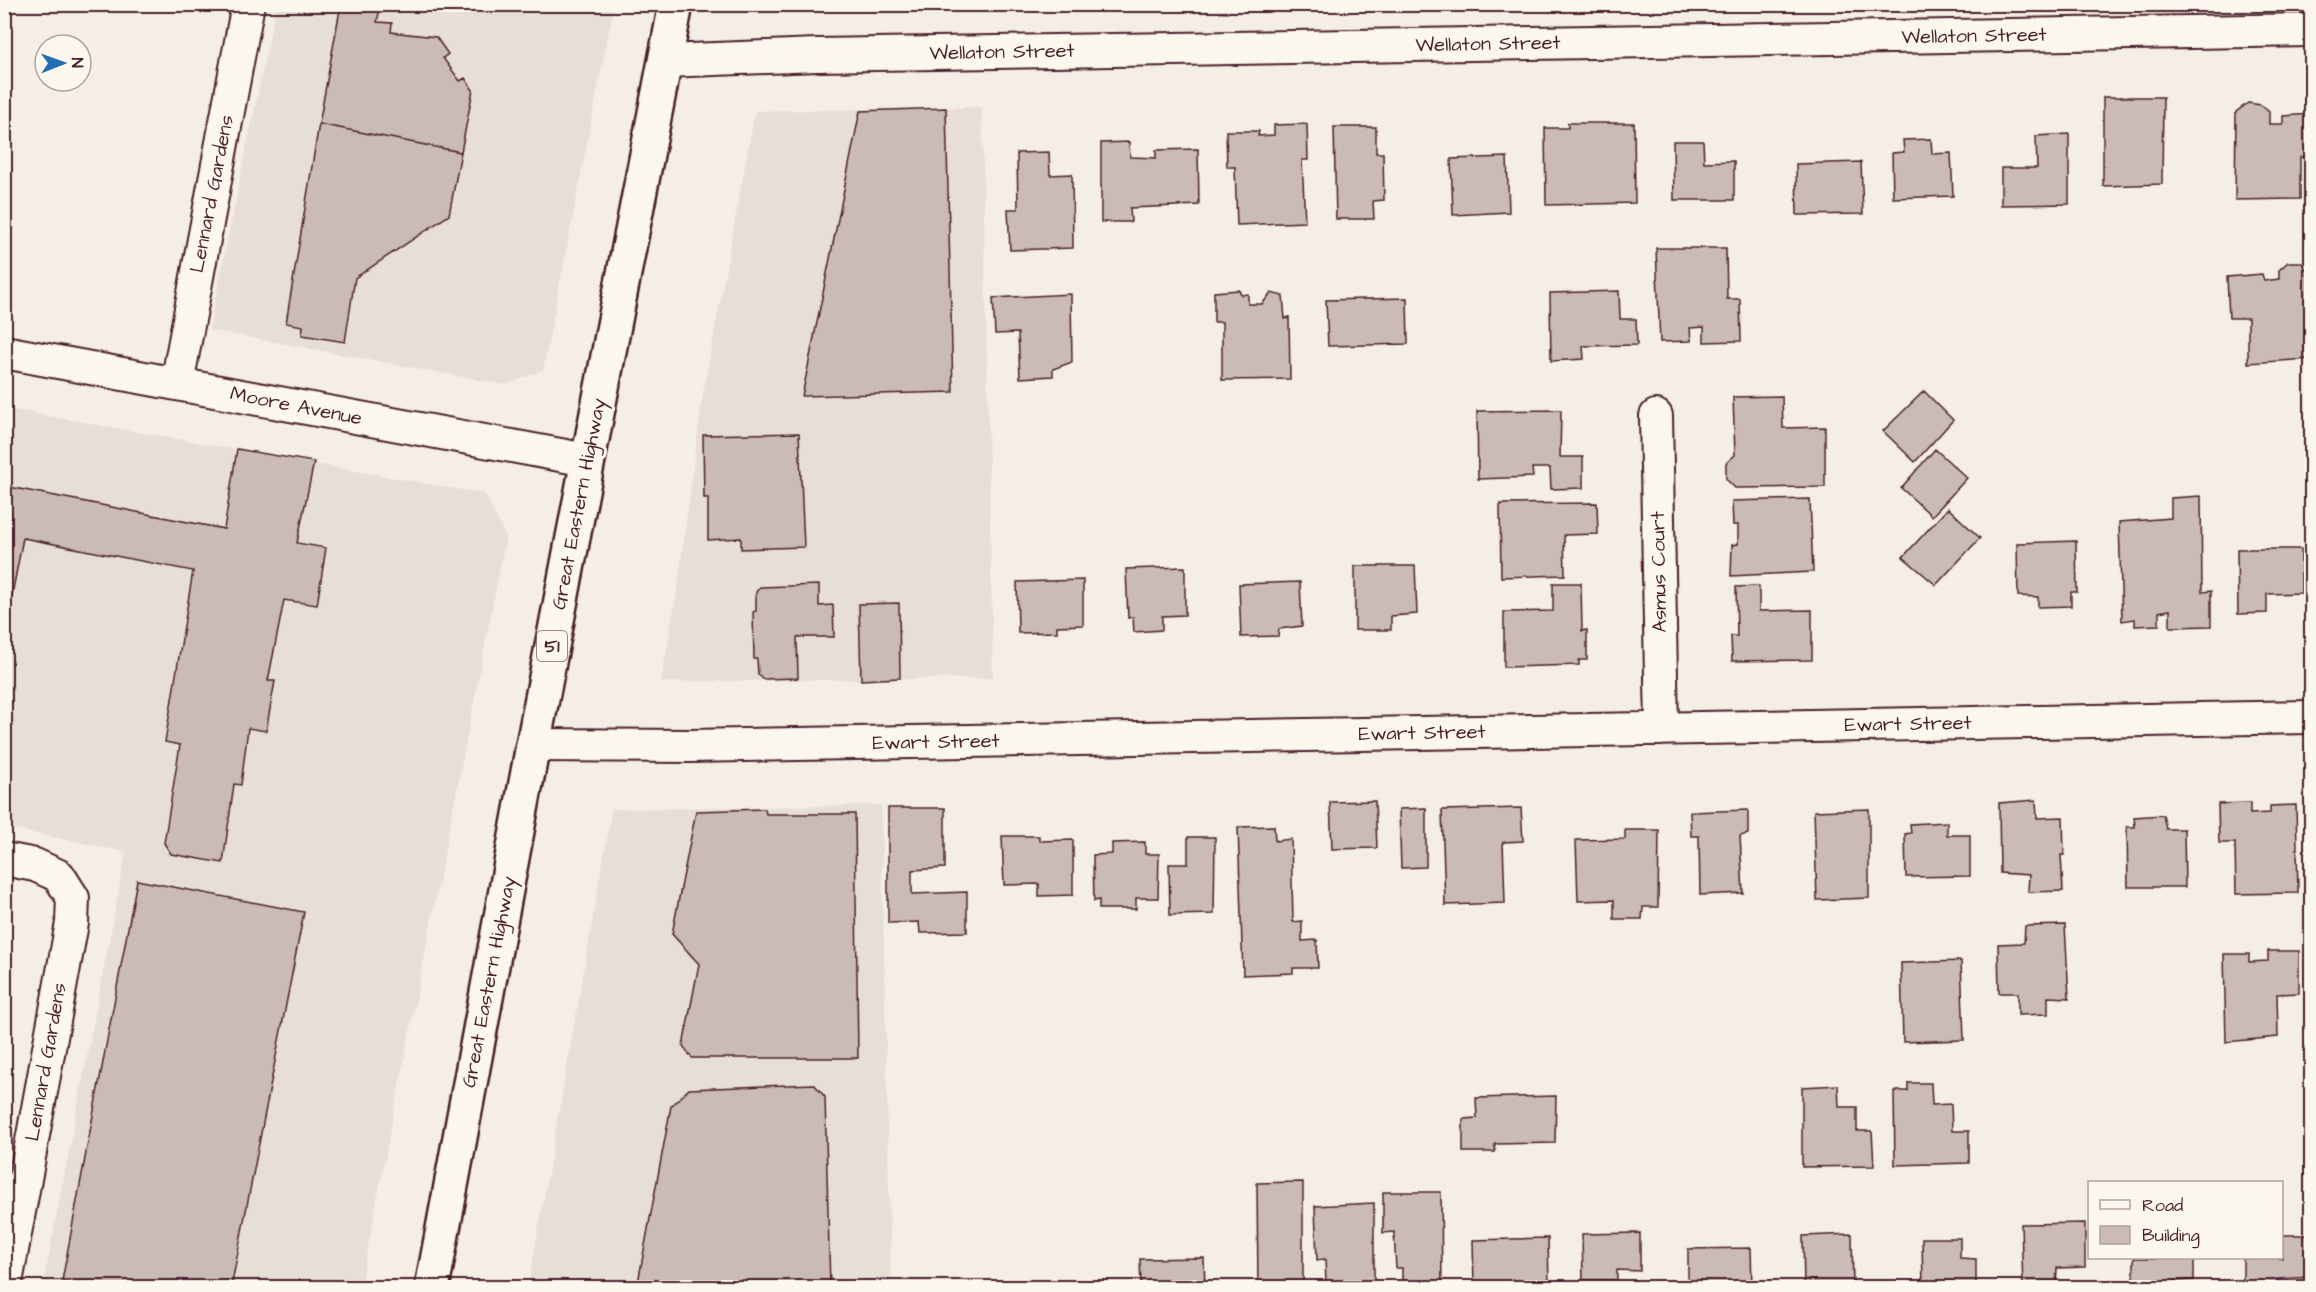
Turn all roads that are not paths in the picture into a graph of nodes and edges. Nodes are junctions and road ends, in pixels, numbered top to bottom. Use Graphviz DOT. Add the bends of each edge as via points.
graph roads {
  1 [pos="248,4"];
  2 [pos="676,4"];
  3 [pos="2312,30"];
  4 [pos="665,61"];
  5 [pos="4,352"];
  6 [pos="177,384"];
  7 [pos="1656,416"];
  8 [pos="587,460"];
  9 [pos="2312,717"];
  10 [pos="1662,729"];
  11 [pos="533,745"];
  12 [pos="4,859"];
  13 [pos="5,1287"];
  14 [pos="432,1287"];
  1 -- 6 [label="street, Lennard Gardens"];
  2 -- 4 [label="highway, Great Eastern Highway / 51"];
  3 -- 4 [label="street, Wellaton Street" via="817,55"];
  4 -- 8 [label="highway, Great Eastern Highway / 51"];
  5 -- 6 [label="street, Moore Avenue"];
  6 -- 8 [label="street, Moore Avenue"];
  7 -- 10 [label="street, Asmus Court"];
  8 -- 11 [label="highway, Great Eastern Highway / 51"];
  9 -- 10 [label="street, Ewart Street"];
  10 -- 11 [label="street, Ewart Street" via="702,746"];
  11 -- 14 [label="highway, Great Eastern Highway / 51"];
  12 -- 13 [label="street, Lennard Gardens" via="35,865 59,876 73,897 72,923"];
}
